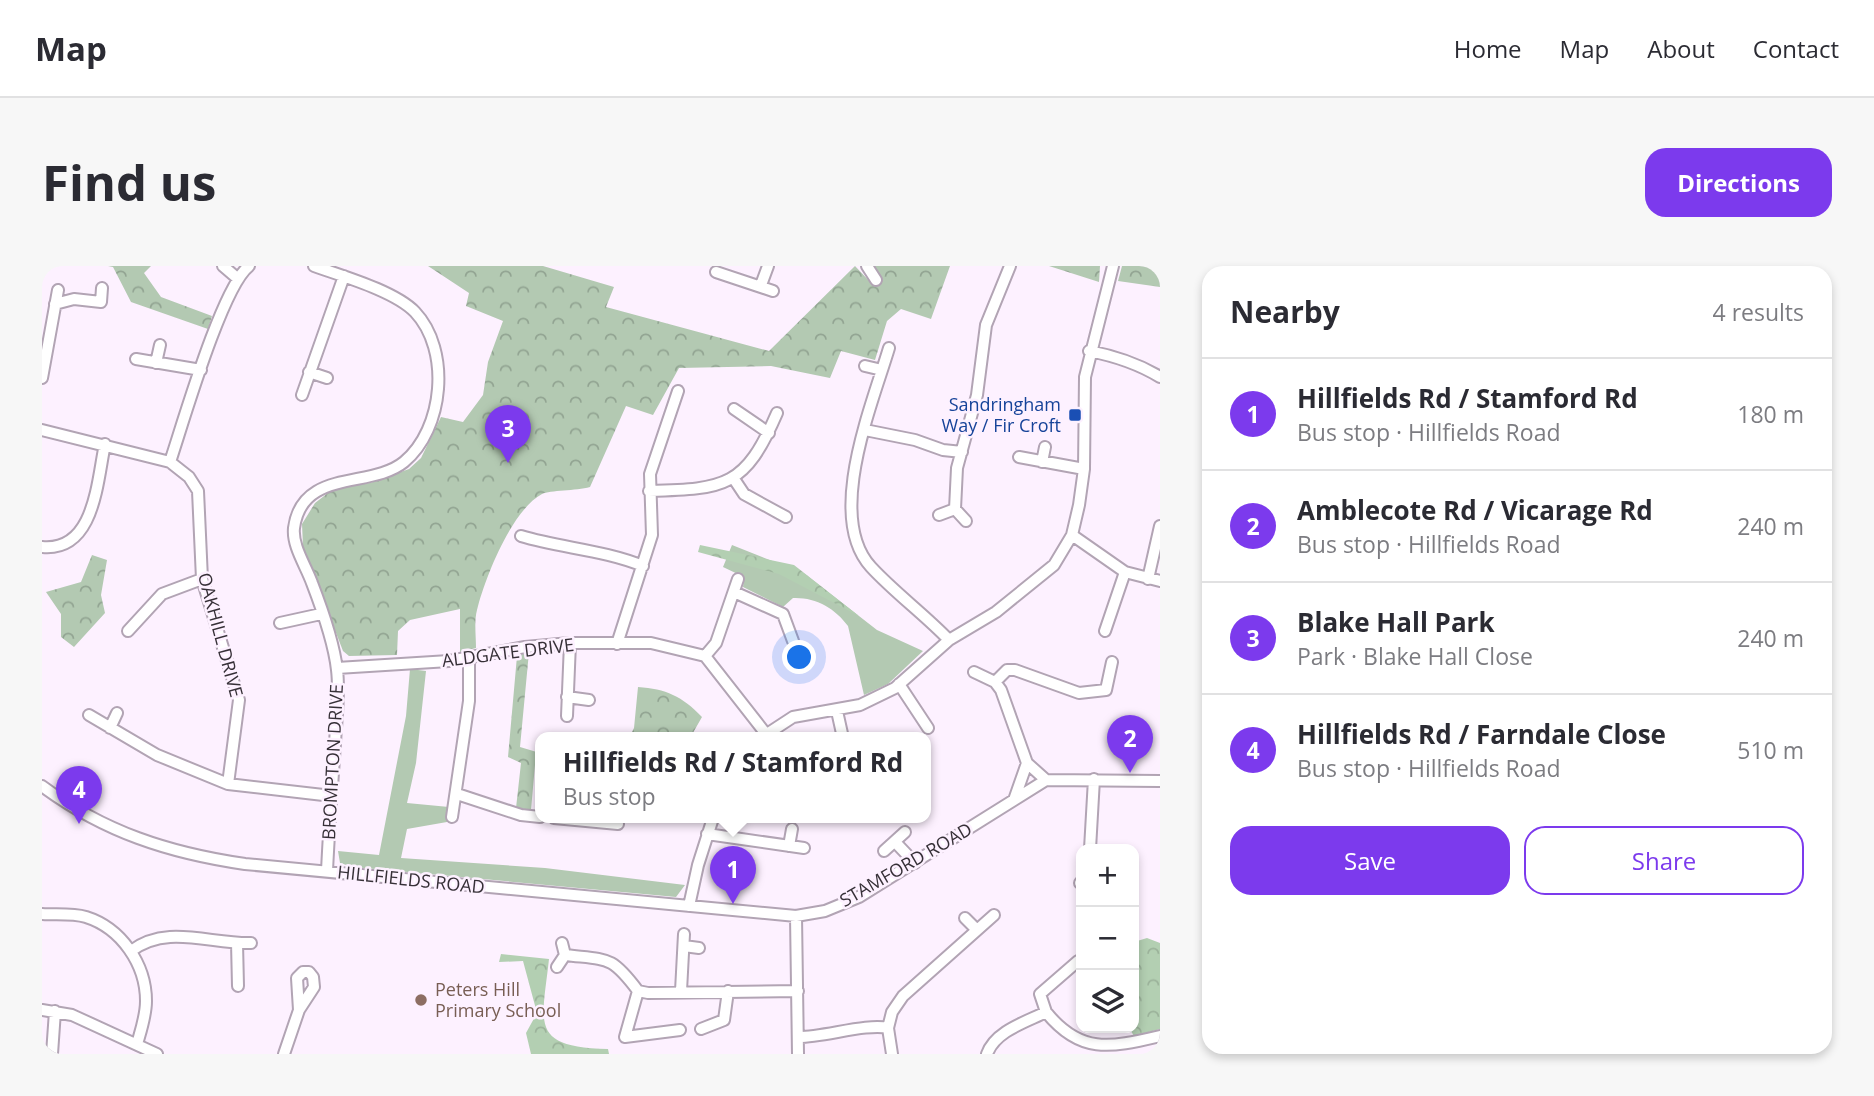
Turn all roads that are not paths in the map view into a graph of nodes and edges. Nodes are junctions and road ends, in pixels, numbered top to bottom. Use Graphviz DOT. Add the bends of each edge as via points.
graph roads {
  1 [pos="223,266"];
  2 [pos="249,266"];
  3 [pos="314,266"];
  4 [pos="768,266"];
  5 [pos="867,266"];
  6 [pos="1010,266"];
  7 [pos="1112,266"];
  8 [pos="716,272"];
  9 [pos="344,276"];
  10 [pos="992,276"];
  11 [pos="237,278"];
  12 [pos="876,280"];
  13 [pos="1004,282"];
  14 [pos="761,285"];
  15 [pos="102,288"];
  16 [pos="58,290"];
  17 [pos="773,291"];
  18 [pos="55,304"];
  19 [pos="45,338"];
  20 [pos="160,345"];
  21 [pos="889,348"];
  22 [pos="1089,351"];
  23 [pos="136,359"];
  24 [pos="156,363"];
  25 [pos="866,366"];
  26 [pos="201,370"];
  27 [pos="882,370"];
  28 [pos="309,372"];
  29 [pos="1160,377"];
  30 [pos="327,378"];
  31 [pos="42,379"];
  32 [pos="678,391"];
  33 [pos="302,395"];
  34 [pos="734,409"];
  35 [pos="778,413"];
  36 [pos="42,430"];
  37 [pos="865,430"];
  38 [pos="769,433"];
  39 [pos="105,444"];
  40 [pos="1045,447"];
  41 [pos="962,452"];
  42 [pos="1019,457"];
  43 [pos="170,462"];
  44 [pos="1042,462"];
  45 [pos="1084,470"];
  46 [pos="734,480"];
  47 [pos="649,491"];
  48 [pos="955,509"];
  49 [pos="939,515"];
  50 [pos="786,517"];
  51 [pos="966,521"];
  52 [pos="1160,526"];
  53 [pos="1072,535"];
  54 [pos="521,536"];
  55 [pos="539,541"];
  56 [pos="42,547"];
  57 [pos="536,554"];
  58 [pos="643,566"];
  59 [pos="1125,572"];
  60 [pos="202,579"];
  61 [pos="738,579"];
  62 [pos="1148,579"];
  63 [pos="1160,581"];
  64 [pos="734,592"];
  65 [pos="792,604"];
  66 [pos="321,614"];
  67 [pos="783,614"];
  68 [pos="280,623"];
  69 [pos="128,631"];
  70 [pos="1105,631"];
  71 [pos="948,640"];
  72 [pos="793,641"];
  73 [pos="570,643"];
  74 [pos="617,644"];
  75 [pos="705,656"];
  76 [pos="469,659"];
  77 [pos="1111,662"];
  78 [pos="337,668"];
  79 [pos="974,672"];
  80 [pos="995,682"];
  81 [pos="899,684"];
  82 [pos="568,696"];
  83 [pos="589,700"];
  84 [pos="836,711"];
  85 [pos="117,713"];
  86 [pos="89,715"];
  87 [pos="567,716"];
  88 [pos="110,728"];
  89 [pos="928,728"];
  90 [pos="760,732"];
  91 [pos="769,732"];
  92 [pos="841,732"];
  93 [pos="1027,763"];
  94 [pos="1094,779"];
  95 [pos="1046,780"];
  96 [pos="1160,781"];
  97 [pos="228,784"];
  98 [pos="43,789"];
  99 [pos="457,794"];
  100 [pos="332,796"];
  101 [pos="1014,800"];
  102 [pos="535,816"];
  103 [pos="452,817"];
  104 [pos="613,823"];
  105 [pos="711,823"];
  106 [pos="618,824"];
  107 [pos="792,829"];
  108 [pos="905,832"];
  109 [pos="707,834"];
  110 [pos="896,843"];
  111 [pos="1090,844"];
  112 [pos="789,846"];
  113 [pos="804,848"];
  114 [pos="884,851"];
  115 [pos="915,863"];
  116 [pos="327,871"];
  117 [pos="689,906"];
  118 [pos="42,914"];
  119 [pos="994,915"];
  120 [pos="796,916"];
  121 [pos="965,918"];
  122 [pos="976,929"];
  123 [pos="684,934"];
  124 [pos="237,943"];
  125 [pos="251,943"];
  126 [pos="684,946"];
  127 [pos="699,948"];
  128 [pos="131,951"];
  129 [pos="1076,963"];
  130 [pos="557,967"];
  131 [pos="238,986"];
  132 [pos="638,991"];
  133 [pos="681,991"];
  134 [pos="727,991"];
  135 [pos="798,991"];
  136 [pos="42,1010"];
  137 [pos="299,1010"];
  138 [pos="55,1011"];
  139 [pos="1046,1012"];
  140 [pos="888,1028"];
  141 [pos="701,1029"];
  142 [pos="680,1030"];
  143 [pos="1160,1036"];
  144 [pos="799,1037"];
  145 [pos="137,1044"];
  146 [pos="51,1054"];
  147 [pos="157,1054"];
  148 [pos="284,1054"];
  149 [pos="798,1054"];
  150 [pos="892,1054"];
  151 [pos="988,1054"];
  1 -- 11 [label="street"];
  2 -- 11 [label="street"];
  3 -- 9 [label="street, BROMPTON DRIVE"];
  4 -- 14 [label="street"];
  5 -- 12 [label="street"];
  6 -- 13 [label="street"];
  7 -- 22 [label="street"];
  8 -- 14 [label="street"];
  9 -- 28 [label="street"];
  9 -- 66 [label="street, BROMPTON DRIVE" via="415,312 434,347 436,404 426,435 402,464 329,485 301,509 295,541"];
  10 -- 13 [label="street"];
  11 -- 26 [label="street"];
  13 -- 41 [label="street" via="986,325 977,395"];
  14 -- 17 [label="street"];
  15 -- 18 [label="street" via="101,302 78,299"];
  16 -- 18 [label="street"];
  18 -- 19 [label="street"];
  19 -- 31 [label="street"];
  20 -- 24 [label="street"];
  21 -- 27 [label="street"];
  22 -- 29 [label="street" via="1113,355"];
  22 -- 45 [label="street"];
  23 -- 24 [label="street"];
  24 -- 26 [label="street"];
  25 -- 27 [label="street"];
  26 -- 43 [label="street"];
  27 -- 37 [label="street"];
  28 -- 30 [label="street"];
  28 -- 33 [label="street"];
  32 -- 47 [label="street" via="665,411"];
  34 -- 38 [label="street"];
  35 -- 38 [label="street"];
  36 -- 39 [label="street, OAKHILL DRIVE"];
  37 -- 41 [label="street"];
  37 -- 71 [label="street" via="849,503 854,539 869,566"];
  38 -- 46 [label="street"];
  39 -- 43 [label="street, OAKHILL DRIVE"];
  39 -- 56 [label="street" via="91,515 84,528 63,542"];
  40 -- 44 [label="street"];
  41 -- 48 [label="street"];
  42 -- 44 [label="street"];
  43 -- 60 [label="street, OAKHILL DRIVE" via="198,491"];
  44 -- 45 [label="street"];
  45 -- 53 [label="street"];
  46 -- 47 [label="street" via="699,489"];
  46 -- 50 [label="street" via="744,494"];
  47 -- 58 [label="street" via="652,535"];
  48 -- 49 [label="street"];
  48 -- 51 [label="street"];
  52 -- 62 [label="street"];
  53 -- 59 [label="street"];
  53 -- 71 [label="street" via="1044,575 996,612"];
  54 -- 55 [label="street"];
  55 -- 57 [label="street"];
  55 -- 58 [label="street"];
  58 -- 74 [label="street"];
  59 -- 62 [label="street"];
  59 -- 70 [label="street"];
  60 -- 69 [label="street" via="162,594"];
  60 -- 97 [label="street, OAKHILL DRIVE" via="239,700"];
  61 -- 64 [label="street"];
  62 -- 63 [label="street"];
  64 -- 67 [label="street"];
  64 -- 75 [label="street" via="716,643"];
  65 -- 67 [label="street"];
  66 -- 68 [label="street"];
  66 -- 78 [label="street, BROMPTON DRIVE"];
  67 -- 72 [label="street"];
  71 -- 81 [label="street"];
  73 -- 74 [label="street, ALDGATE DRIVE"];
  73 -- 76 [label="street, ALDGATE DRIVE"];
  73 -- 82 [label="street"];
  74 -- 75 [label="street, ALDGATE DRIVE" via="651,643"];
  75 -- 90 [label="street"];
  76 -- 78 [label="street, ALDGATE DRIVE"];
  76 -- 99 [label="street" via="469,701"];
  77 -- 80 [label="street" via="1102,691 1079,693 1015,670 1003,673"];
  78 -- 100 [label="street, BROMPTON DRIVE"];
  79 -- 80 [label="street"];
  80 -- 93 [label="street"];
  81 -- 84 [label="street" via="869,701"];
  81 -- 89 [label="street"];
  82 -- 83 [label="street"];
  82 -- 87 [label="street"];
  84 -- 91 [label="street" via="793,717"];
  84 -- 92 [label="street"];
  85 -- 88 [label="street"];
  86 -- 88 [label="street"];
  88 -- 97 [label="street" via="157,755"];
  93 -- 95 [label="street"];
  93 -- 101 [label="street"];
  94 -- 95 [label="street, STAMFORD ROAD"];
  94 -- 96 [label="street"];
  94 -- 111 [label="street"];
  95 -- 101 [label="street, STAMFORD ROAD"];
  97 -- 100 [label="street"];
  98 -- 116 [label="street, HILLFIELDS ROAD" via="93,820 192,857"];
  99 -- 102 [label="street"];
  99 -- 103 [label="street"];
  100 -- 116 [label="street, BROMPTON DRIVE"];
  101 -- 115 [label="street, STAMFORD ROAD"];
  104 -- 106 [label="street"];
  105 -- 109 [label="street"];
  107 -- 112 [label="street"];
  108 -- 110 [label="street"];
  109 -- 112 [label="street"];
  109 -- 117 [label="street"];
  110 -- 114 [label="street"];
  110 -- 115 [label="street"];
  112 -- 113 [label="street"];
  115 -- 120 [label="street, STAMFORD ROAD" via="859,897 825,911"];
  116 -- 117 [label="street, HILLFIELDS ROAD"];
  117 -- 120 [label="street, HILLFIELDS ROAD"];
  118 -- 128 [label="street" via="92,919 114,932"];
  119 -- 122 [label="street"];
  120 -- 135 [label="street"];
  121 -- 122 [label="street"];
  122 -- 140 [label="street" via="903,996"];
  123 -- 126 [label="street"];
  124 -- 125 [label="street"];
  124 -- 128 [label="street" via="166,935"];
  124 -- 131 [label="street"];
  126 -- 127 [label="street"];
  126 -- 133 [label="street"];
  128 -- 145 [label="street" via="141,970 146,1003"];
  129 -- 139 [label="street" via="1040,994"];
  130 -- 132 [label="street" via="564,949 611,961"];
  132 -- 133 [label="street" via="662,995"];
  132 -- 142 [label="street" via="625,1040"];
  133 -- 134 [label="street"];
  134 -- 135 [label="street"];
  134 -- 141 [label="street" via="724,1020"];
  135 -- 144 [label="street"];
  136 -- 138 [label="street"];
  137 -- 148 [label="street"];
  138 -- 145 [label="street"];
  138 -- 146 [label="street"];
  139 -- 143 [label="street" via="1060,1032 1086,1046 1110,1048"];
  139 -- 151 [label="street" via="1000,1036"];
  140 -- 144 [label="street"];
  140 -- 150 [label="street"];
  144 -- 149 [label="street"];
  145 -- 147 [label="street"];
}
